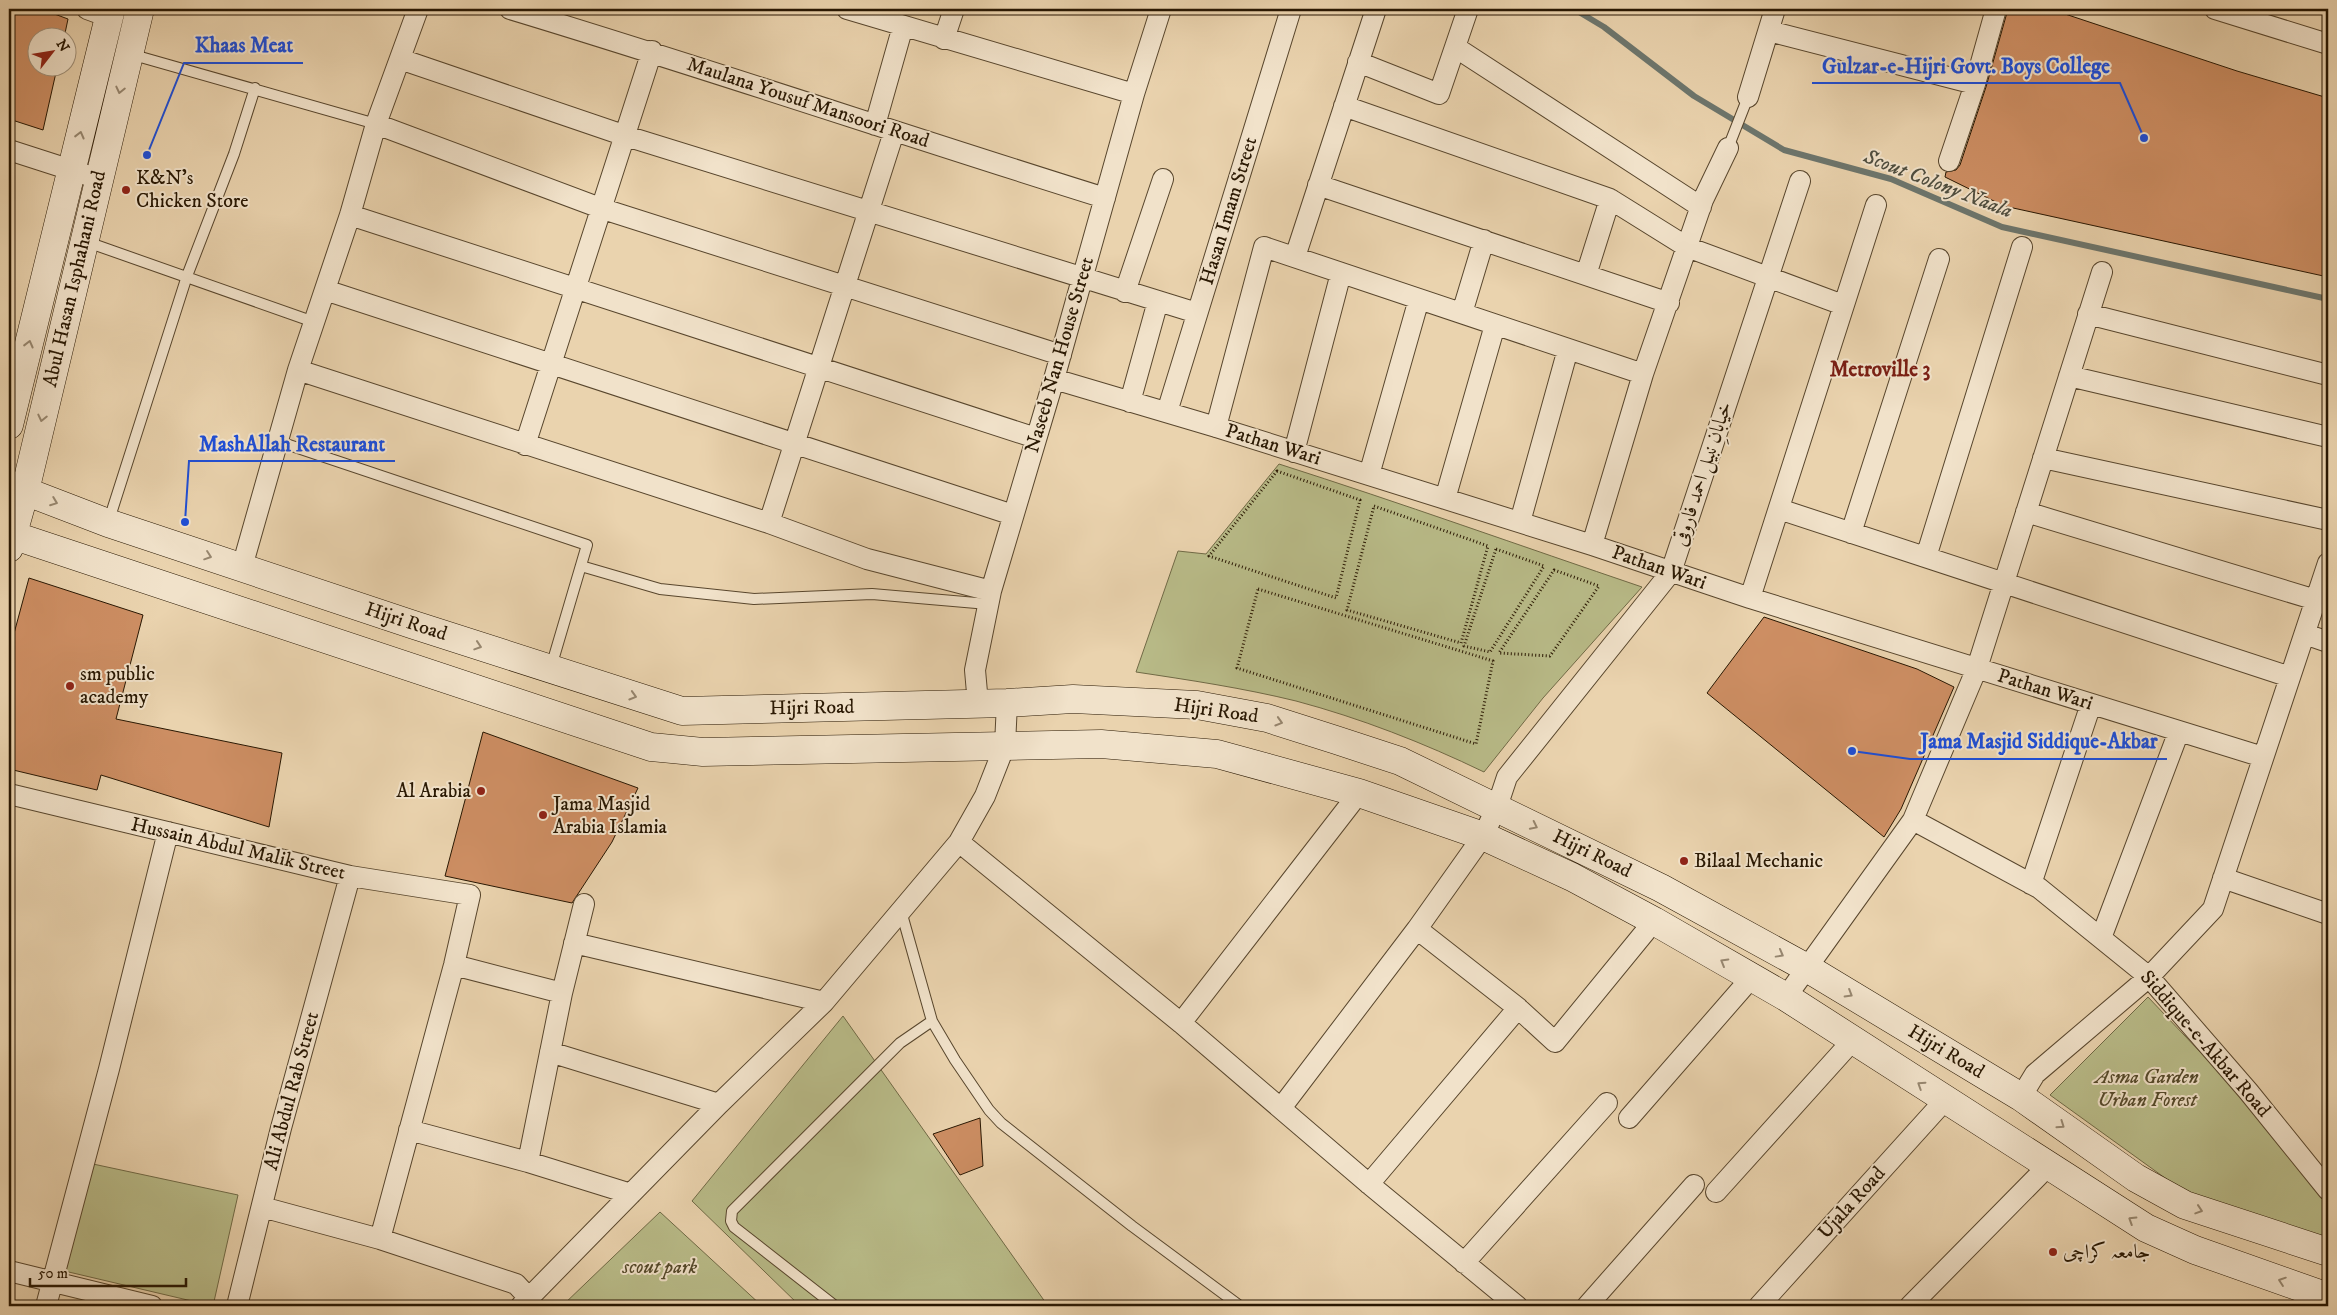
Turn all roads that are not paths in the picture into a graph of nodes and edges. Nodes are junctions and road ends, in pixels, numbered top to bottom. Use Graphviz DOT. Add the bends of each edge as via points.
graph roads {
  1 [pos="140,9"];
  2 [pos="418,9"];
  3 [pos="510,9"];
  4 [pos="847,9"];
  5 [pos="954,9"];
  6 [pos="1161,9"];
  7 [pos="1292,9"];
  8 [pos="1376,9"];
  9 [pos="1468,9"];
  10 [pos="1775,9"];
  11 [pos="1996,9"];
  12 [pos="2215,9"];
  13 [pos="102,12"];
  14 [pos="2243,13"];
  15 [pos="558,16"];
  16 [pos="903,26"];
  17 [pos="1769,32"];
  18 [pos="944,39"];
  19 [pos="2328,44"];
  20 [pos="1455,47"];
  21 [pos="652,51"];
  22 [pos="129,54"];
  23 [pos="400,59"];
  24 [pos="1358,62"];
  25 [pos="1975,84"];
  26 [pos="255,88"];
  27 [pos="1134,94"];
  28 [pos="1748,97"];
  29 [pos="1344,106"];
  30 [pos="376,124"];
  31 [pos="875,125"];
  32 [pos="894,132"];
  33 [pos="626,136"];
  34 [pos="1728,148"];
  35 [pos="9,150"];
  36 [pos="1950,161"];
  37 [pos="71,171"];
  38 [pos="99,179"];
  39 [pos="1163,179"];
  40 [pos="1800,181"];
  41 [pos="1318,185"];
  42 [pos="1105,198"];
  43 [pos="1610,199"];
  44 [pos="1876,204"];
  45 [pos="1701,207"];
  46 [pos="603,209"];
  47 [pos="869,212"];
  48 [pos="350,215"];
  49 [pos="1484,240"];
  50 [pos="84,241"];
  51 [pos="1687,247"];
  52 [pos="2022,247"];
  53 [pos="1295,257"];
  54 [pos="1940,259"];
  55 [pos="1341,272"];
  56 [pos="2102,272"];
  57 [pos="1586,275"];
  58 [pos="187,276"];
  59 [pos="1767,276"];
  60 [pos="1082,279"];
  61 [pos="845,286"];
  62 [pos="577,289"];
  63 [pos="325,290"];
  64 [pos="1125,292"];
  65 [pos="1419,299"];
  66 [pos="1158,302"];
  67 [pos="1669,304"];
  68 [pos="1843,305"];
  69 [pos="1198,313"];
  70 [pos="1462,313"];
  71 [pos="2088,314"];
  72 [pos="314,322"];
  73 [pos="1495,324"];
  74 [pos="1568,349"];
  75 [pos="1061,355"];
  76 [pos="552,365"];
  77 [pos="819,368"];
  78 [pos="298,370"];
  79 [pos="1643,374"];
  80 [pos="2328,375"];
  81 [pos="2069,376"];
  82 [pos="1054,379"];
  83 [pos="1130,402"];
  84 [pos="1167,412"];
  85 [pos="9,425"];
  86 [pos="1216,427"];
  87 [pos="2328,437"];
  88 [pos="1036,438"];
  89 [pos="277,442"];
  90 [pos="794,444"];
  91 [pos="526,445"];
  92 [pos="1294,452"];
  93 [pos="2043,458"];
  94 [pos="1369,475"];
  95 [pos="17,488"];
  96 [pos="1445,499"];
  97 [pos="1779,510"];
  98 [pos="2026,512"];
  99 [pos="1013,516"];
  100 [pos="2328,520"];
  101 [pos="1520,522"];
  102 [pos="108,523"];
  103 [pos="768,524"];
  104 [pos="1851,533"];
  105 [pos="10,539"];
  106 [pos="1592,545"];
  107 [pos="1926,558"];
  108 [pos="2328,563"];
  109 [pos="581,566"];
  110 [pos="242,567"];
  111 [pos="1671,572"];
  112 [pos="2004,583"];
  113 [pos="989,598"];
  114 [pos="1750,598"];
  115 [pos="2316,600"];
  116 [pos="2305,634"];
  117 [pos="2328,642"];
  118 [pos="1977,668"];
  119 [pos="550,669"];
  120 [pos="2290,677"];
  121 [pos="1007,703"];
  122 [pos="978,704"];
  123 [pos="2092,704"];
  124 [pos="2179,731"];
  125 [pos="1005,745"];
  126 [pos="2264,757"];
  127 [pos="1359,793"];
  128 [pos="9,794"];
  129 [pos="1497,808"];
  130 [pos="1913,820"];
  131 [pos="168,832"];
  132 [pos="1483,836"];
  133 [pos="959,842"];
  134 [pos="350,876"];
  135 [pos="2223,878"];
  136 [pos="2031,884"];
  137 [pos="584,904"];
  138 [pos="901,911"];
  139 [pos="2328,914"];
  140 [pos="1654,921"];
  141 [pos="1417,929"];
  142 [pos="2101,938"];
  143 [pos="574,942"];
  144 [pos="454,965"];
  145 [pos="1807,968"];
  146 [pos="1752,977"];
  147 [pos="2149,977"];
  148 [pos="562,993"];
  149 [pos="1786,997"];
  150 [pos="824,1002"];
  151 [pos="1518,1008"];
  152 [pos="932,1021"];
  153 [pos="1181,1023"];
  154 [pos="1853,1040"];
  155 [pos="550,1052"];
  156 [pos="2020,1098"];
  157 [pos="1945,1100"];
  158 [pos="1607,1103"];
  159 [pos="719,1104"];
  160 [pos="1281,1108"];
  161 [pos="1629,1118"];
  162 [pos="1978,1122"];
  163 [pos="409,1130"];
  164 [pos="2014,1145"];
  165 [pos="528,1162"];
  166 [pos="2047,1167"];
  167 [pos="1369,1184"];
  168 [pos="1694,1185"];
  169 [pos="2328,1190"];
  170 [pos="1716,1192"];
  171 [pos="631,1194"];
  172 [pos="262,1207"];
  173 [pos="380,1239"];
  174 [pos="2328,1252"];
  175 [pos="1464,1263"];
  176 [pos="9,1271"];
  177 [pos="53,1281"];
  178 [pos="2328,1297"];
  179 [pos="525,1302"];
  180 [pos="46,1306"];
  181 [pos="152,1306"];
  182 [pos="237,1306"];
  183 [pos="835,1306"];
  184 [pos="1240,1306"];
  185 [pos="1517,1306"];
  186 [pos="1587,1306"];
  187 [pos="1759,1306"];
  188 [pos="1910,1306"];
  1 -- 22 [label="main road, Abul Hasan Isphahani Road"];
  2 -- 23 [label="street"];
  3 -- 15 [label="street, Maulana Yousuf Mansoori Road"];
  4 -- 16 [label="street"];
  5 -- 18 [label="street"];
  6 -- 27 [label="street, Naseeb Nan House Street"];
  7 -- 69 [label="street, Hasan Imam Street"];
  8 -- 24 [label="street"];
  9 -- 20 [label="street"];
  10 -- 17 [label="street"];
  11 -- 25 [label="street"];
  12 -- 14 [label="street"];
  37 -- 13 [label="main road, Abul Hasan Isphahani Road, one-way"];
  14 -- 19 [label="street"];
  15 -- 21 [label="street, Maulana Yousuf Mansoori Road"];
  16 -- 18 [label="street"];
  16 -- 31 [label="street"];
  17 -- 25 [label="street"];
  17 -- 28 [label="street"];
  18 -- 27 [label="street"];
  20 -- 24 [label="street" via="1440,94"];
  20 -- 45 [label="street"];
  21 -- 31 [label="street, Maulana Yousuf Mansoori Road"];
  21 -- 33 [label="street"];
  22 -- 26 [label="lane"];
  22 -- 38 [label="main road, Abul Hasan Isphahani Road, one-way"];
  23 -- 30 [label="street"];
  23 -- 33 [label="street"];
  24 -- 29 [label="street"];
  25 -- 36 [label="street"];
  26 -- 30 [label="lane"];
  26 -- 58 [label="lane" via="234,154"];
  27 -- 42 [label="street, Naseeb Nan House Street"];
  28 -- 34 [label="lane"];
  29 -- 41 [label="street"];
  29 -- 43 [label="street"];
  30 -- 46 [label="street"];
  30 -- 48 [label="street"];
  31 -- 32 [label="street, Maulana Yousuf Mansoori Road"];
  32 -- 42 [label="street, Maulana Yousuf Mansoori Road"];
  32 -- 47 [label="street"];
  33 -- 46 [label="street"];
  33 -- 47 [label="street"];
  34 -- 45 [label="street"];
  35 -- 37 [label="street"];
  37 -- 38 [label="street"];
  85 -- 37 [label="main road, Abul Hasan Isphahani Road, one-way"];
  38 -- 50 [label="main road, Abul Hasan Isphahani Road"];
  39 -- 64 [label="street"];
  40 -- 59 [label="street, خیابانِ نبیل احمد فاروقی"];
  41 -- 49 [label="street"];
  41 -- 53 [label="street"];
  42 -- 60 [label="street, Naseeb Nan House Street"];
  43 -- 51 [label="street"];
  43 -- 57 [label="street"];
  44 -- 68 [label="street"];
  45 -- 51 [label="street"];
  46 -- 61 [label="street"];
  46 -- 62 [label="street"];
  47 -- 60 [label="street"];
  47 -- 61 [label="street"];
  48 -- 62 [label="street"];
  48 -- 63 [label="street"];
  49 -- 57 [label="street"];
  49 -- 70 [label="street"];
  50 -- 58 [label="lane"];
  50 -- 95 [label="main road, Abul Hasan Isphahani Road, one-way"];
  51 -- 59 [label="street"];
  51 -- 67 [label="street"];
  52 -- 107 [label="street"];
  53 -- 55 [label="street"];
  53 -- 86 [label="street" via="1264,247"];
  54 -- 104 [label="street"];
  55 -- 65 [label="street"];
  55 -- 92 [label="street"];
  56 -- 71 [label="street"];
  57 -- 67 [label="street"];
  58 -- 72 [label="lane"];
  58 -- 102 [label="lane"];
  59 -- 68 [label="street"];
  59 -- 111 [label="street, خیابانِ نبیل احمد فاروقی"];
  60 -- 64 [label="street"];
  60 -- 75 [label="street, Naseeb Nan House Street"];
  61 -- 75 [label="street"];
  61 -- 77 [label="street"];
  62 -- 76 [label="street"];
  62 -- 77 [label="street"];
  63 -- 72 [label="street"];
  63 -- 76 [label="street"];
  64 -- 66 [label="street"];
  65 -- 70 [label="street"];
  65 -- 94 [label="street"];
  66 -- 69 [label="street"];
  66 -- 83 [label="street"];
  67 -- 79 [label="street"];
  68 -- 97 [label="street"];
  69 -- 84 [label="street, Hasan Imam Street"];
  70 -- 73 [label="street"];
  71 -- 80 [label="street"];
  71 -- 81 [label="street"];
  72 -- 78 [label="street"];
  73 -- 74 [label="street"];
  73 -- 96 [label="street"];
  74 -- 79 [label="street"];
  74 -- 101 [label="street"];
  75 -- 82 [label="street, Naseeb Nan House Street"];
  76 -- 90 [label="street"];
  76 -- 91 [label="street"];
  77 -- 88 [label="street"];
  77 -- 90 [label="street"];
  78 -- 89 [label="street"];
  78 -- 91 [label="street"];
  79 -- 106 [label="street"];
  81 -- 87 [label="street"];
  81 -- 93 [label="street"];
  82 -- 83 [label="street, Pathan Wari"];
  82 -- 88 [label="street, Naseeb Nan House Street"];
  83 -- 84 [label="street, Pathan Wari"];
  84 -- 86 [label="street, Pathan Wari"];
  86 -- 92 [label="street, Pathan Wari"];
  88 -- 99 [label="street, Naseeb Nan House Street"];
  89 -- 109 [label="lane" via="587,545"];
  89 -- 110 [label="street"];
  90 -- 99 [label="street"];
  90 -- 103 [label="street"];
  91 -- 103 [label="street"];
  92 -- 94 [label="street, Pathan Wari"];
  93 -- 98 [label="street"];
  93 -- 100 [label="street"];
  94 -- 96 [label="street, Pathan Wari"];
  95 -- 102 [label="main road, Hijri Road, one-way"];
  95 -- 105 [label="main road, Abul Hasan Isphahani Road"];
  96 -- 101 [label="street, Pathan Wari"];
  97 -- 104 [label="street"];
  97 -- 114 [label="street"];
  98 -- 112 [label="street"];
  98 -- 115 [label="street"];
  99 -- 113 [label="street, Naseeb Nan House Street"];
  101 -- 106 [label="street, Pathan Wari"];
  102 -- 110 [label="main road, Hijri Road, one-way"];
  103 -- 113 [label="street"];
  104 -- 107 [label="street"];
  105 -- 125 [label="main road, Hijri Road" via="651,747 703,752"];
  106 -- 111 [label="street, Pathan Wari"];
  107 -- 112 [label="street"];
  108 -- 115 [label="street"];
  109 -- 113 [label="lane" via="660,589 754,599 872,594"];
  109 -- 119 [label="lane"];
  110 -- 119 [label="main road, Hijri Road, one-way"];
  111 -- 114 [label="street, Pathan Wari"];
  111 -- 129 [label="street, خیابانِ نبیل احمد فاروقی" via="1508,777"];
  112 -- 118 [label="street"];
  112 -- 120 [label="street"];
  113 -- 122 [label="street, Naseeb Nan House Street" via="975,670"];
  114 -- 118 [label="street, Pathan Wari"];
  115 -- 116 [label="street"];
  116 -- 117 [label="street"];
  116 -- 120 [label="street"];
  118 -- 123 [label="street, Pathan Wari"];
  118 -- 130 [label="street"];
  119 -- 122 [label="main road, Hijri Road, one-way" via="682,711"];
  120 -- 126 [label="street"];
  121 -- 122 [label="main road, Hijri Road"];
  121 -- 125 [label="street"];
  121 -- 129 [label="main road, Hijri Road, one-way" via="1073,699 1197,705 1267,718 1400,762"];
  123 -- 124 [label="street, Pathan Wari"];
  123 -- 136 [label="street"];
  124 -- 126 [label="street, Pathan Wari"];
  124 -- 142 [label="street"];
  125 -- 127 [label="main road, Hijri Road" via="1101,744 1217,754"];
  125 -- 133 [label="street" via="985,796"];
  126 -- 135 [label="street"];
  127 -- 132 [label="main road, Hijri Road"];
  127 -- 153 [label="street"];
  128 -- 131 [label="street, Hussain Abdul Malik Street"];
  129 -- 132 [label="street, خیابانِ نبیل احمد فاروقی"];
  129 -- 145 [label="main road, Hijri Road, one-way" via="1661,888"];
  130 -- 136 [label="street, Siddique-e-Akbar Road"];
  130 -- 145 [label="street"];
  131 -- 134 [label="street, Hussain Abdul Malik Street"];
  131 -- 177 [label="street"];
  132 -- 140 [label="main road, Hijri Road" via="1572,877"];
  132 -- 141 [label="street, خیابانِ نبیل احمد فاروقی"];
  133 -- 138 [label="street"];
  133 -- 153 [label="street"];
  134 -- 144 [label="street, Hussain Abdul Malik Street" via="470,895"];
  134 -- 172 [label="street, Ali Abdul Rab Street"];
  135 -- 139 [label="street"];
  135 -- 147 [label="street" via="2213,909"];
  136 -- 142 [label="street, Siddique-e-Akbar Road"];
  137 -- 143 [label="street"];
  138 -- 150 [label="street"];
  138 -- 152 [label="lane"];
  146 -- 140 [label="main road, Hijri Road, one-way"];
  140 -- 151 [label="street" via="1554,1042"];
  141 -- 151 [label="street"];
  141 -- 160 [label="street, خیابانِ نبیل احمد فاروقی"];
  142 -- 147 [label="street, Siddique-e-Akbar Road"];
  143 -- 148 [label="street"];
  143 -- 150 [label="street"];
  144 -- 148 [label="street"];
  144 -- 163 [label="street"];
  145 -- 149 [label="street"];
  145 -- 156 [label="main road, Hijri Road, one-way"];
  146 -- 149 [label="main road, Hijri Road"];
  146 -- 161 [label="street"];
  147 -- 156 [label="street" via="2035,1074"];
  147 -- 169 [label="street, Siddique-e-Akbar Road"];
  148 -- 155 [label="street"];
  149 -- 154 [label="main road, Hijri Road"];
  150 -- 159 [label="street"];
  151 -- 167 [label="street"];
  152 -- 183 [label="lane" via="900,1043 732,1211 734,1226"];
  152 -- 184 [label="lane" via="954,1060 1001,1123"];
  153 -- 160 [label="street"];
  157 -- 154 [label="main road, Hijri Road, one-way"];
  154 -- 170 [label="street"];
  155 -- 159 [label="street"];
  155 -- 165 [label="street"];
  156 -- 162 [label="main road"];
  156 -- 164 [label="main road"];
  156 -- 174 [label="main road, Hijri Road, one-way" via="2136,1178 2184,1205"];
  157 -- 162 [label="main road, Hijri Road"];
  157 -- 187 [label="street, Ujala Road"];
  158 -- 175 [label="street"];
  159 -- 171 [label="street"];
  160 -- 167 [label="street"];
  162 -- 164 [label="main road, Hijri Road"];
  163 -- 165 [label="street"];
  163 -- 173 [label="street"];
  164 -- 166 [label="main road, Hijri Road"];
  165 -- 171 [label="street"];
  178 -- 166 [label="main road, Hijri Road, one-way" via="2194,1250 2146,1228"];
  166 -- 188 [label="street"];
  167 -- 175 [label="street"];
  168 -- 186 [label="street"];
  171 -- 179 [label="street"];
  172 -- 173 [label="street"];
  172 -- 182 [label="street, Ali Abdul Rab Street"];
  173 -- 179 [label="street" via="516,1284"];
  175 -- 185 [label="street"];
  176 -- 177 [label="street"];
  177 -- 180 [label="street"];
  177 -- 181 [label="street"];
}
